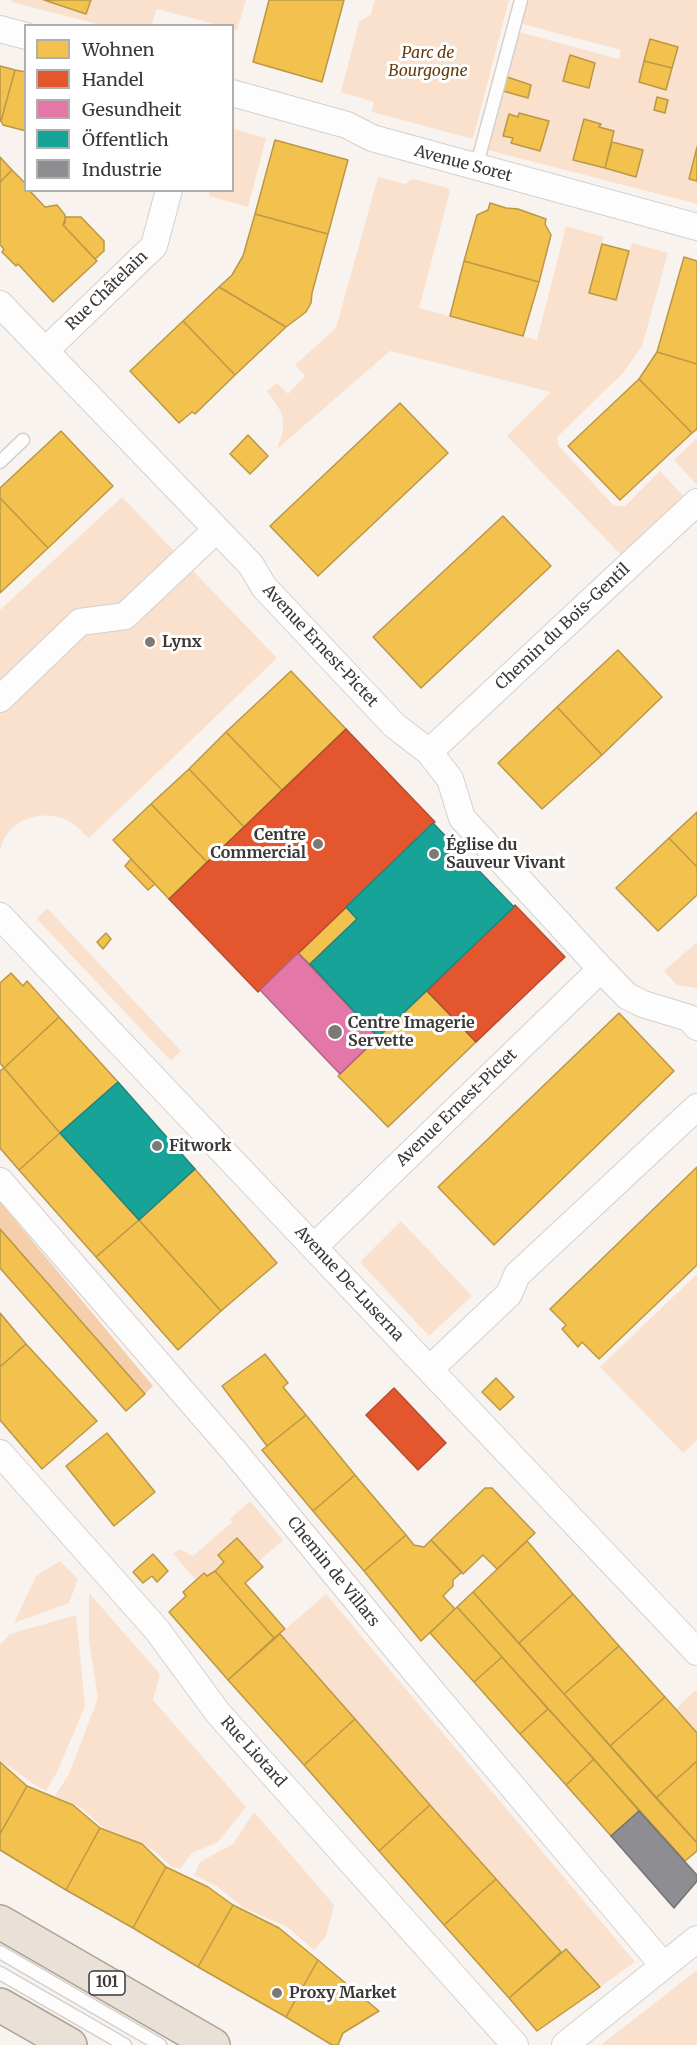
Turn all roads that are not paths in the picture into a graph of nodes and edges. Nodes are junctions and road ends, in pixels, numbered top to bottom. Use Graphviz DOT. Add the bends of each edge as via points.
graph roads {
  1 [pos="521,0"];
  2 [pos="0,30"];
  3 [pos="24,36"];
  4 [pos="234,94"];
  5 [pos="476,168"];
  6 [pos="168,192"];
  7 [pos="697,227"];
  8 [pos="0,304"];
  9 [pos="45,351"];
  10 [pos="23,440"];
  11 [pos="0,462"];
  12 [pos="697,502"];
  13 [pos="216,530"];
  14 [pos="0,699"];
  15 [pos="429,752"];
  16 [pos="0,916"];
  17 [pos="601,969"];
  18 [pos="697,1027"];
  19 [pos="697,1107"];
  20 [pos="0,1181"];
  21 [pos="314,1247"];
  22 [pos="430,1370"];
  23 [pos="0,1453"];
  24 [pos="697,1652"];
  25 [pos="0,1922"];
  26 [pos="697,1939"];
  27 [pos="0,1952"];
  28 [pos="663,1965"];
  29 [pos="0,1973"];
  30 [pos="0,2005"];
  31 [pos="70,2045"];
  32 [pos="124,2045"];
  33 [pos="160,2045"];
  34 [pos="213,2045"];
  35 [pos="515,2045"];
  36 [pos="565,2045"];
  1 -- 5 [label="lane"];
  2 -- 3 [label="street"];
  4 -- 5 [label="street, Avenue Soret" via="347,125 372,138"];
  5 -- 7 [label="street, Avenue Soret"];
  6 -- 9 [label="street, Rue Châtelain" via="154,246"];
  8 -- 9 [label="street, Avenue Ernest-Pictet"];
  9 -- 13 [label="street, Avenue Ernest-Pictet"];
  10 -- 11 [label="lane"];
  12 -- 15 [label="street, Chemin du Bois-Gentil"];
  13 -- 14 [label="street" via="126,616 80,622"];
  13 -- 15 [label="street, Avenue Ernest-Pictet" via="394,726"];
  15 -- 17 [label="street, Avenue Ernest-Pictet" via="450,778 462,818"];
  16 -- 21 [label="street, Avenue De-Luserna"];
  17 -- 18 [label="street, Avenue Ernest-Pictet" via="627,996 688,1018"];
  17 -- 21 [label="street, Avenue Ernest-Pictet"];
  19 -- 22 [label="street" via="517,1275 509,1294"];
  20 -- 28 [label="street, Chemin de Villars" via="234,1451"];
  21 -- 22 [label="street, Avenue De-Luserna"];
  22 -- 24 [label="street, Avenue De-Luserna"];
  23 -- 35 [label="street, Rue Liotard" via="157,1630 218,1713"];
  25 -- 34 [label="main road, 101"];
  26 -- 28 [label="street"];
  27 -- 33 [label="lane"];
  28 -- 36 [label="street"];
  29 -- 32 [label="lane"];
  30 -- 31 [label="main road"];
}
